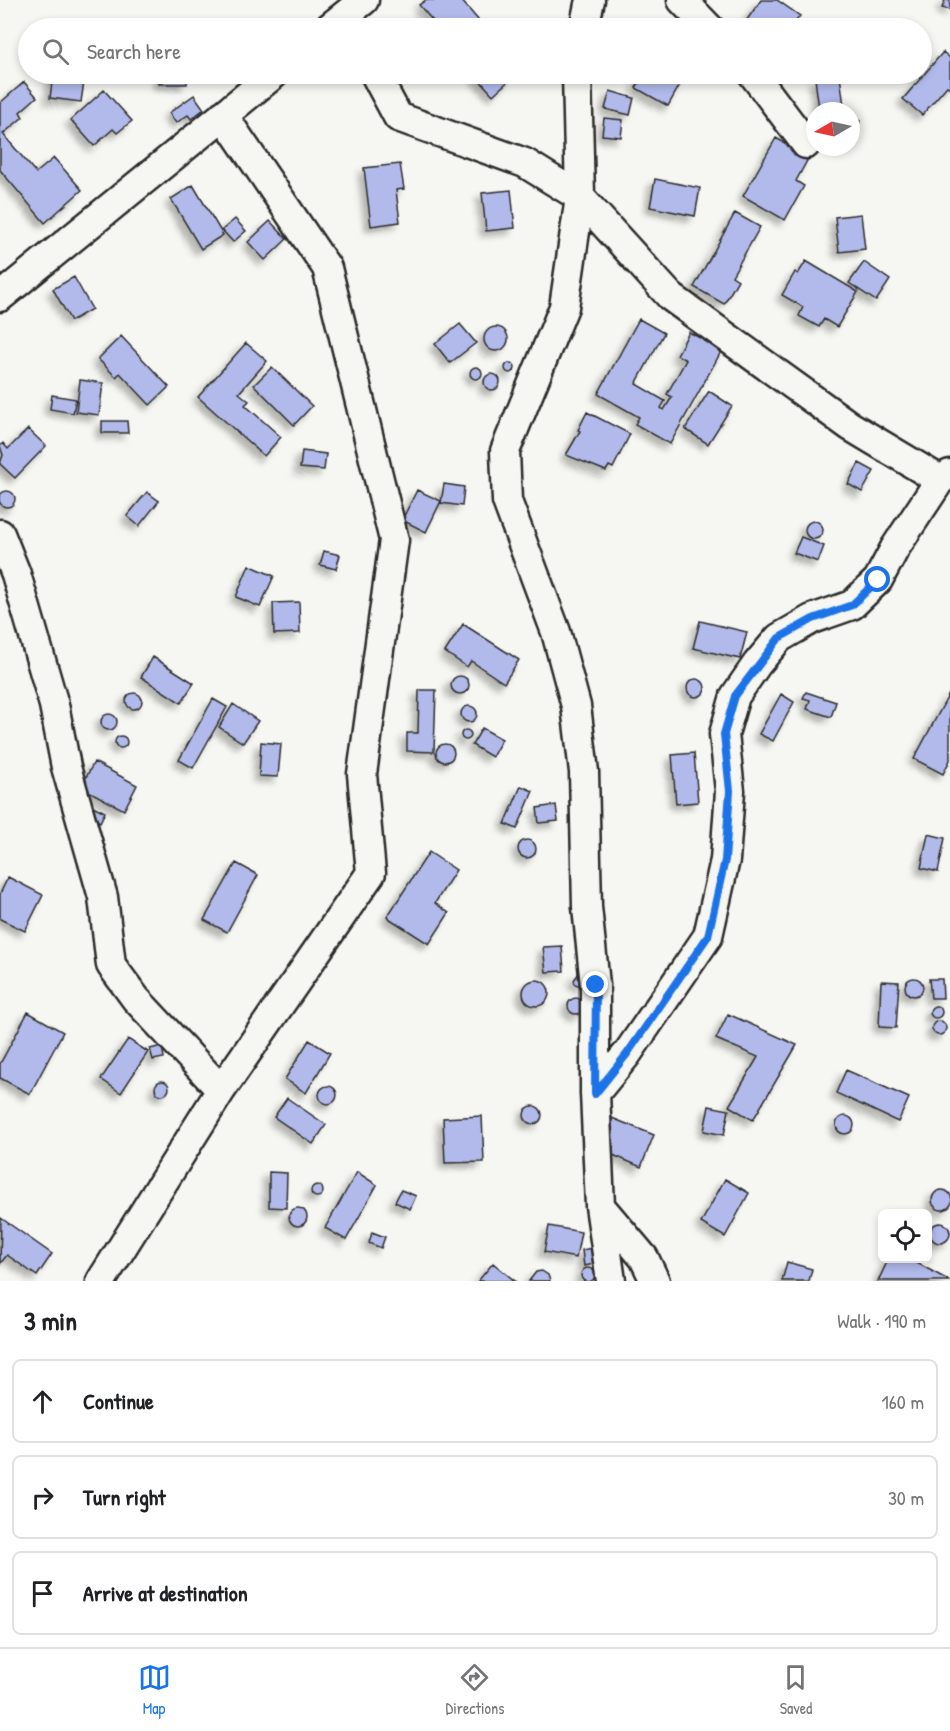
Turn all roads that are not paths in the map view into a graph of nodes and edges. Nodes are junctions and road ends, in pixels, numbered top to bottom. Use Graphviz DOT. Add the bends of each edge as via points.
graph roads {
  1 [pos="590,0"];
  2 [pos="682,0"];
  3 [pos="586,18"];
  4 [pos="700,18"];
  5 [pos="262,84"];
  6 [pos="380,84"];
  7 [pos="577,84"];
  8 [pos="761,84"];
  9 [pos="223,115"];
  10 [pos="806,144"];
  11 [pos="580,197"];
  12 [pos="0,297"];
  13 [pos="945,477"];
  14 [pos="0,534"];
  15 [pos="221,1090"];
  16 [pos="595,1094"];
  17 [pos="600,1206"];
  18 [pos="101,1281"];
  19 [pos="611,1281"];
  20 [pos="655,1281"];
  1 -- 3 [label="street"];
  2 -- 4 [label="street"];
  5 -- 9 [label="street"];
  6 -- 11 [label="street" via="398,117 525,163"];
  7 -- 11 [label="street"];
  8 -- 10 [label="street"];
  9 -- 12 [label="street"];
  9 -- 15 [label="street" via="327,268 394,540 362,774 371,873"];
  11 -- 13 [label="street" via="670,297 850,426"];
  11 -- 16 [label="street" via="564,307 505,452 507,501 556,633 576,706 584,772 587,907 596,985"];
  13 -- 16 [label="street" via="895,548 878,580 852,605 813,619 779,638 735,696 724,734 730,791 725,860 708,936"];
  14 -- 15 [label="street" via="16,574 54,705 66,767 103,897 111,965 136,999"];
  15 -- 18 [label="street"];
  16 -- 17 [label="street"];
  17 -- 19 [label="street"];
  17 -- 20 [label="street" via="644,1258"];
}
